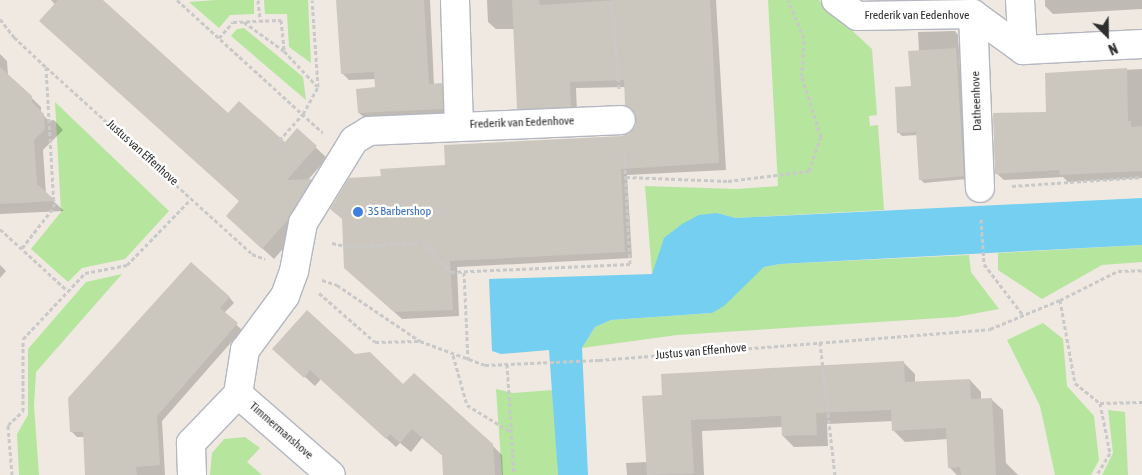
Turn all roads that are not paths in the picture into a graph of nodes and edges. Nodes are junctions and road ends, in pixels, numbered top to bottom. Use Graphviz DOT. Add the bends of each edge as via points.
graph roads {
  1 [pos="455,0"];
  2 [pos="836,0"];
  3 [pos="1020,0"];
  4 [pos="973,14"];
  5 [pos="1142,44"];
  6 [pos="1023,50"];
  7 [pos="621,120"];
  8 [pos="458,126"];
  9 [pos="980,188"];
  10 [pos="238,394"];
  11 [pos="192,475"];
  12 [pos="331,475"];
  1 -- 8 [label="street, Frederik van Eedenhove"];
  2 -- 4 [label="street, Frederik van Eedenhove" via="857,16"];
  3 -- 6 [label="street"];
  4 -- 6 [label="street, Frederik van Eedenhove"];
  4 -- 9 [label="street, Datheenhove"];
  5 -- 6 [label="street"];
  7 -- 8 [label="street, Frederik van Eedenhove"];
  8 -- 10 [label="street" via="369,131 354,140 303,223 286,296 245,350"];
  10 -- 11 [label="street, Timmermanshove" via="191,443"];
  10 -- 12 [label="street, Timmermanshove"];
}
